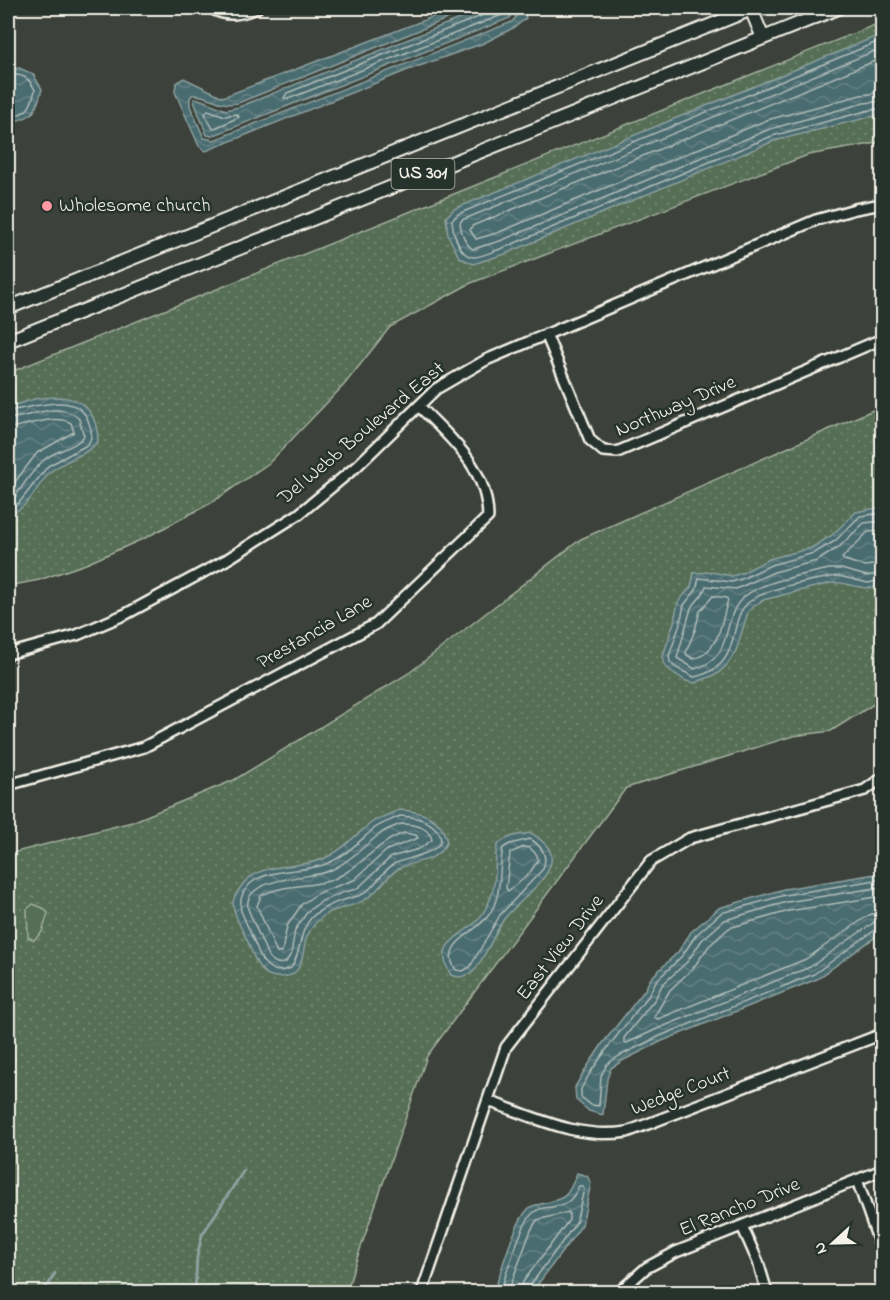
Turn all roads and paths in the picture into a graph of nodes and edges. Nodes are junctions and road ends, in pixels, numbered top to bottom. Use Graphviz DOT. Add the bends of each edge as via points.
graph roads {
  1 [pos="211,8"];
  2 [pos="257,8"];
  3 [pos="753,8"];
  4 [pos="838,8"];
  5 [pos="763,38"];
  6 [pos="882,204"];
  7 [pos="8,308"];
  8 [pos="546,334"];
  9 [pos="882,339"];
  10 [pos="8,341"];
  11 [pos="419,406"];
  12 [pos="8,654"];
  13 [pos="882,778"];
  14 [pos="8,785"];
  15 [pos="882,1034"];
  16 [pos="489,1101"];
  17 [pos="882,1170"];
  18 [pos="857,1180"];
  19 [pos="742,1226"];
  20 [pos="882,1251"];
  21 [pos="422,1293"];
  22 [pos="620,1293"];
  23 [pos="767,1293"];
  1 -- 2 [label="street" via="228,15"];
  3 -- 5 [label="main road"];
  3 -- 7 [label="main road, US 301"];
  4 -- 5 [label="main road, US 301 / US 301"];
  5 -- 10 [label="main road, US 301 / US 301"];
  6 -- 8 [label="street, Del Webb Boulevard East" via="816,220"];
  8 -- 9 [label="street, Northway Drive" via="590,440 603,452 616,452"];
  8 -- 11 [label="street, Del Webb Boulevard East" via="452,379"];
  11 -- 12 [label="street, Del Webb Boulevard East" via="357,466 299,514 226,560 126,614 77,635"];
  11 -- 14 [label="street, Prestancia Lane" via="469,458 487,501 488,517 376,624 144,747"];
  13 -- 16 [label="street, East View Drive" via="865,790 690,838 651,861 506,1047"];
  15 -- 16 [label="street, Wedge Court" via="627,1132 582,1133"];
  16 -- 21 [label="street, East View Drive"];
  17 -- 18 [label="street, El Rancho Drive"];
  18 -- 19 [label="street, El Rancho Drive"];
  18 -- 20 [label="street"];
  19 -- 22 [label="street, El Rancho Drive" via="646,1268"];
  19 -- 23 [label="street"];
}
